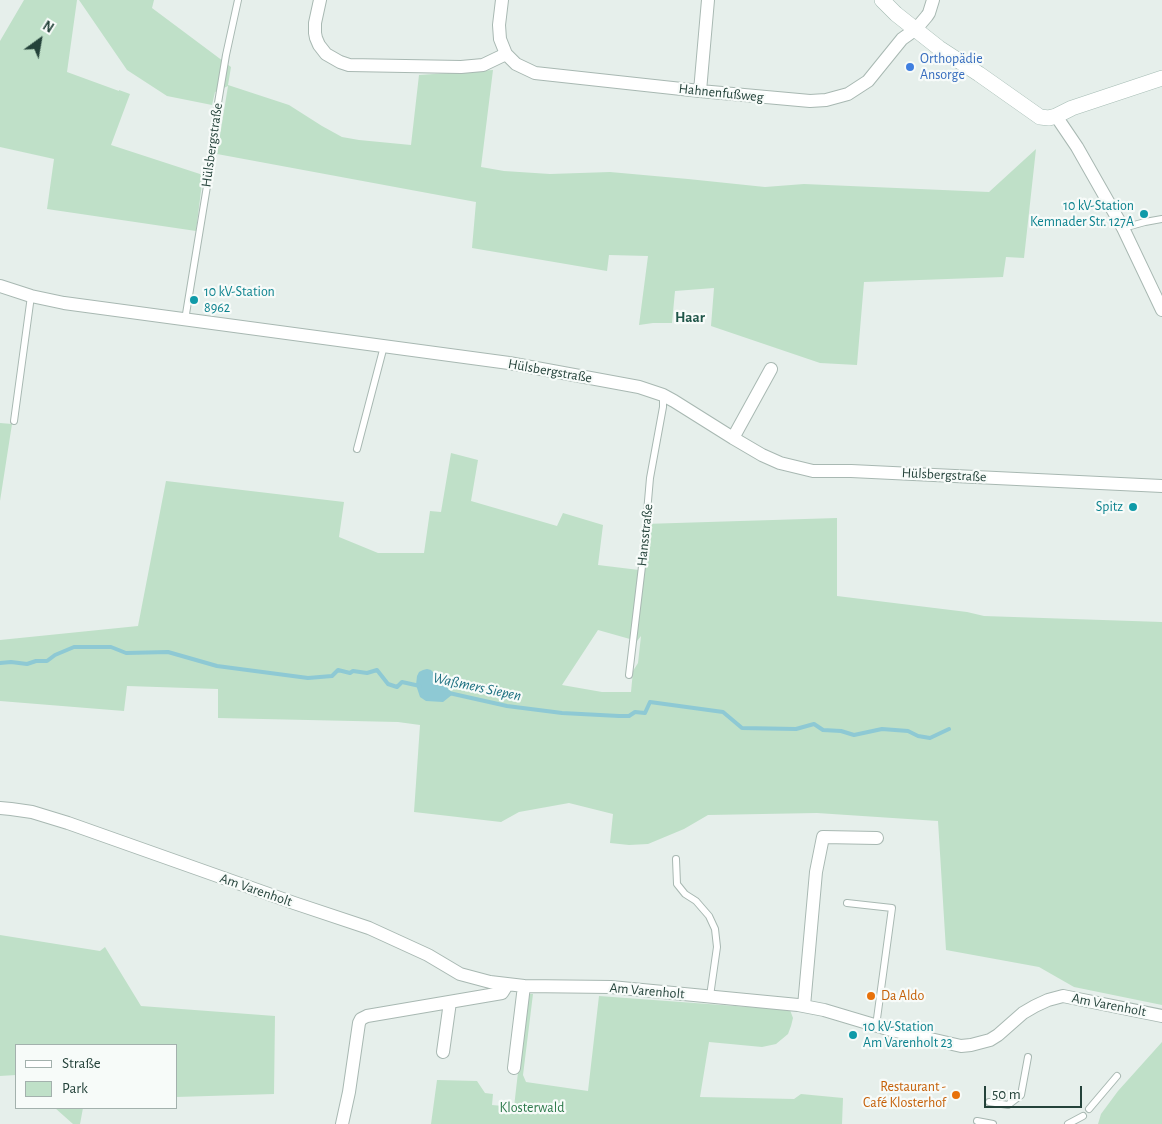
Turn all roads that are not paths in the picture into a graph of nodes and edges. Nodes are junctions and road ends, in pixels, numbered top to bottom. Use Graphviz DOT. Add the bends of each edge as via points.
graph roads {
  1 [pos="238,0"];
  2 [pos="320,0"];
  3 [pos="502,0"];
  4 [pos="708,0"];
  5 [pos="882,0"];
  6 [pos="933,0"];
  7 [pos="916,29"];
  8 [pos="506,54"];
  9 [pos="1162,78"];
  10 [pos="700,91"];
  11 [pos="1056,116"];
  12 [pos="1162,219"];
  13 [pos="1123,228"];
  14 [pos="0,286"];
  15 [pos="31,296"];
  16 [pos="1162,310"];
  17 [pos="185,320"];
  18 [pos="384,346"];
  19 [pos="771,369"];
  20 [pos="663,395"];
  21 [pos="14,421"];
  22 [pos="732,438"];
  23 [pos="357,448"];
  24 [pos="1162,486"];
  25 [pos="629,675"];
  26 [pos="0,808"];
  27 [pos="877,838"];
  28 [pos="676,859"];
  29 [pos="847,903"];
  30 [pos="507,985"];
  31 [pos="524,986"];
  32 [pos="710,996"];
  33 [pos="450,1002"];
  34 [pos="804,1006"];
  35 [pos="1162,1016"];
  36 [pos="876,1026"];
  37 [pos="443,1052"];
  38 [pos="1028,1057"];
  39 [pos="514,1068"];
  40 [pos="1117,1076"];
  41 [pos="989,1102"];
  42 [pos="1089,1109"];
  43 [pos="1083,1116"];
  44 [pos="977,1121"];
  45 [pos="342,1124"];
  46 [pos="993,1124"];
  47 [pos="1068,1124"];
  1 -- 17 [label="lane, Hülsbergstraße" via="226,55"];
  2 -- 8 [label="street" via="315,23 319,45 326,54 349,65 461,67 483,65"];
  3 -- 8 [label="street" via="500,38"];
  4 -- 10 [label="street"];
  5 -- 7 [label="street"];
  6 -- 7 [label="street, Hahnenfußweg" via="929,13"];
  7 -- 10 [label="street, Hahnenfußweg" via="902,39 868,81 848,94 826,100 798,101"];
  7 -- 11 [label="street" via="1040,117"];
  8 -- 10 [label="street, Hahnenfußweg" via="521,67 544,75"];
  9 -- 11 [label="street"];
  11 -- 13 [label="street"];
  12 -- 13 [label="lane"];
  13 -- 16 [label="street"];
  14 -- 15 [label="street, Hülsbergstraße"];
  15 -- 17 [label="street, Hülsbergstraße"];
  15 -- 21 [label="lane"];
  17 -- 18 [label="street, Hülsbergstraße"];
  18 -- 20 [label="street, Hülsbergstraße" via="509,363 638,387"];
  18 -- 23 [label="lane"];
  19 -- 22 [label="street"];
  20 -- 22 [label="street, Hülsbergstraße"];
  20 -- 25 [label="lane, Hansstraße" via="650,478"];
  22 -- 24 [label="street, Hülsbergstraße" via="780,463 813,471"];
  26 -- 30 [label="street, Am Varenholt" via="32,812 68,823 370,928 460,974"];
  27 -- 34 [label="street" via="823,837 816,872"];
  28 -- 32 [label="lane" via="677,884 709,916 715,929"];
  29 -- 36 [label="lane" via="892,908"];
  30 -- 31 [label="street, Am Varenholt"];
  30 -- 33 [label="street" via="502,993"];
  31 -- 32 [label="street, Am Varenholt" via="611,987"];
  31 -- 39 [label="street"];
  32 -- 34 [label="street, Am Varenholt"];
  33 -- 37 [label="street"];
  33 -- 45 [label="street" via="362,1019"];
  34 -- 36 [label="street, Am Varenholt"];
  35 -- 36 [label="street, Am Varenholt" via="1062,996 1029,1009 990,1040 961,1046"];
  38 -- 41 [label="lane" via="1021,1095 1008,1105"];
  40 -- 42 [label="lane"];
  43 -- 47 [label="lane"];
  44 -- 46 [label="lane"];
}
